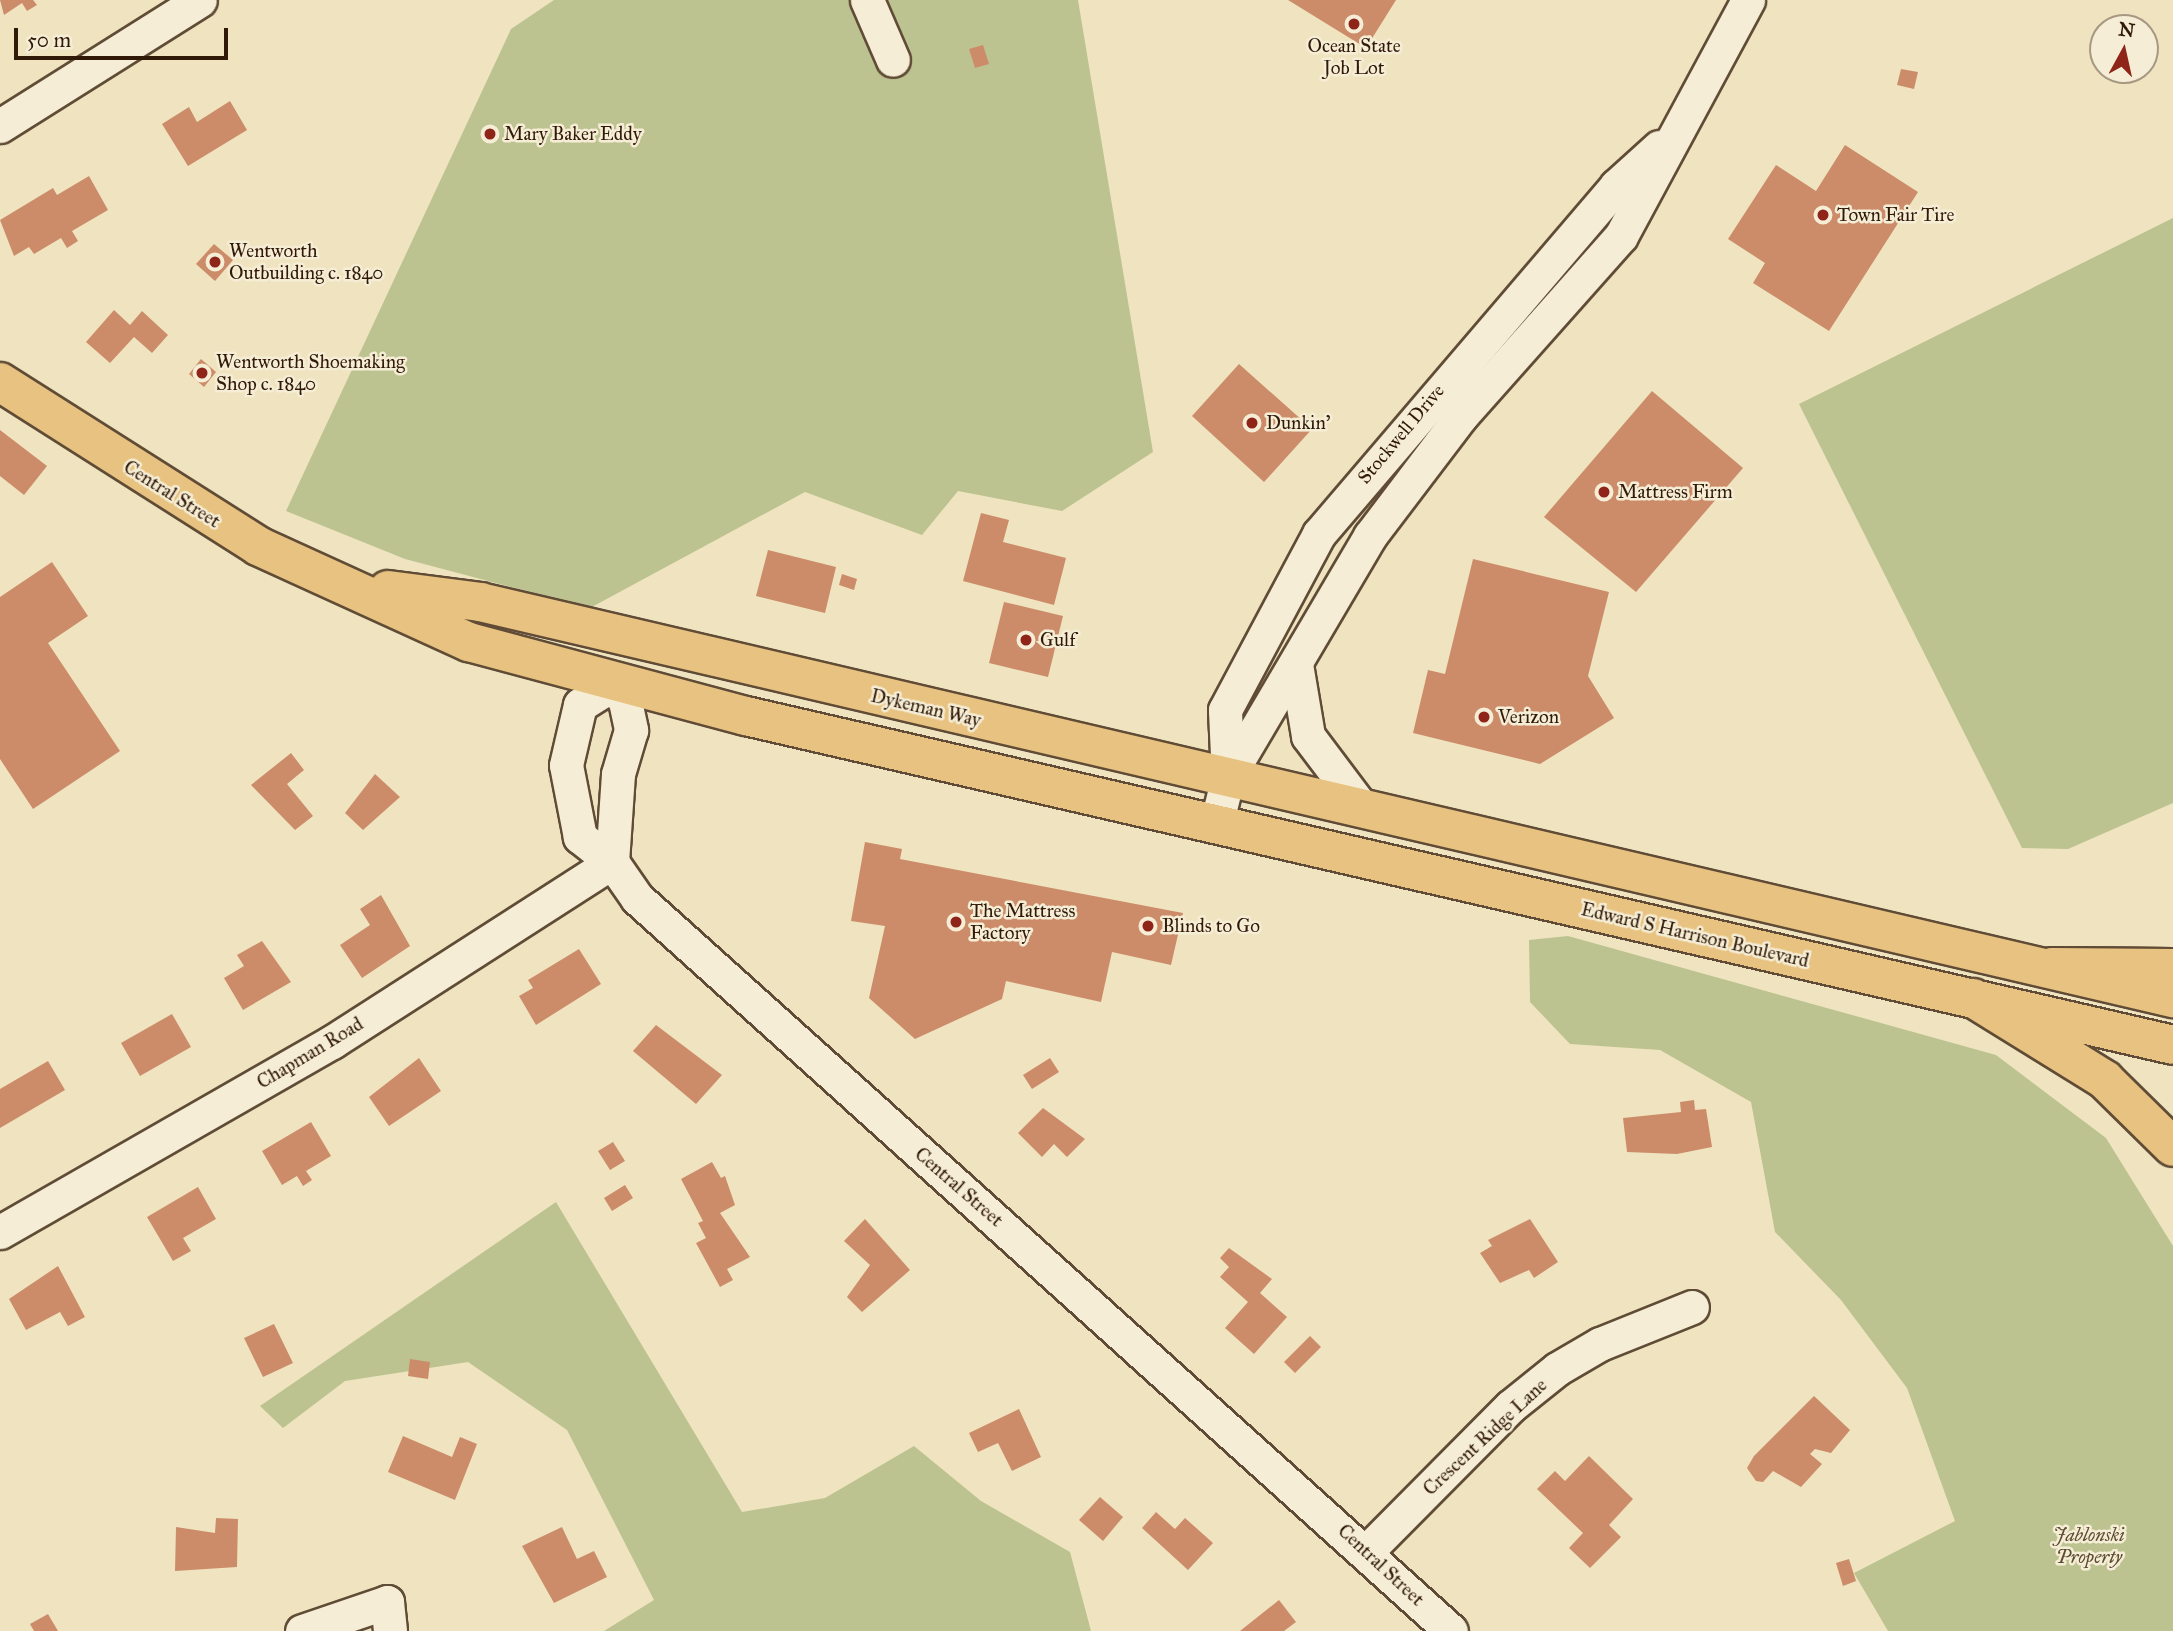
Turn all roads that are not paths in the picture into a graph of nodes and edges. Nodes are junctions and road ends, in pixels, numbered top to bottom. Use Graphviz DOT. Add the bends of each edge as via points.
graph roads {
  1 [pos="200,0"];
  2 [pos="867,0"];
  3 [pos="1748,0"];
  4 [pos="893,60"];
  5 [pos="0,126"];
  6 [pos="1667,141"];
  7 [pos="0,382"];
  8 [pos="354,586"];
  9 [pos="624,639"];
  10 [pos="1296,664"];
  11 [pos="613,684"];
  12 [pos="1228,777"];
  13 [pos="1360,805"];
  14 [pos="1216,825"];
  15 [pos="612,862"];
  16 [pos="2052,967"];
  17 [pos="2173,968"];
  18 [pos="1973,998"];
  19 [pos="2173,998"];
  20 [pos="2173,1045"];
  21 [pos="2173,1147"];
  22 [pos="0,1232"];
  23 [pos="1692,1307"];
  24 [pos="1367,1551"];
  25 [pos="389,1617"];
  26 [pos="302,1631"];
  27 [pos="1451,1631"];
  1 -- 5 [label="street"];
  2 -- 4 [label="street"];
  3 -- 6 [label="street, Stockwell Drive"];
  6 -- 10 [label="street, Stockwell Drive" via="1621,236 1394,500"];
  6 -- 12 [label="street, Stockwell Drive" via="1616,186 1319,534 1225,710"];
  7 -- 8 [label="main road, Central Street" via="258,546"];
  8 -- 9 [label="main road, Central Street" via="480,602"];
  8 -- 11 [label="main road, Central Street" via="469,642"];
  9 -- 11 [label="street"];
  9 -- 12 [label="main road, Dykeman Way"];
  10 -- 12 [label="street, Stockwell Drive"];
  10 -- 13 [label="street" via="1308,736"];
  11 -- 14 [label="main road"];
  11 -- 15 [label="street" via="625,701 631,730 618,774"];
  11 -- 15 [label="street, Central Street" via="580,705 566,765 580,837 600,859"];
  12 -- 13 [label="main road"];
  12 -- 14 [label="street, Stockwell Drive"];
  13 -- 16 [label="main road"];
  14 -- 18 [label="main road, Edward S Harrison Boulevard"];
  15 -- 22 [label="street, Chapman Road" via="332,1042"];
  15 -- 24 [label="street, Central Street" via="674,937"];
  16 -- 17 [label="main road"];
  16 -- 19 [label="main road"];
  18 -- 20 [label="main road, Edward S Harrison Boulevard"];
  18 -- 21 [label="main road" via="2105,1080"];
  23 -- 24 [label="street, Crescent Ridge Lane" via="1600,1343 1557,1369 1511,1406"];
  24 -- 27 [label="street, Central Street"];
  25 -- 26 [label="street"];
}
